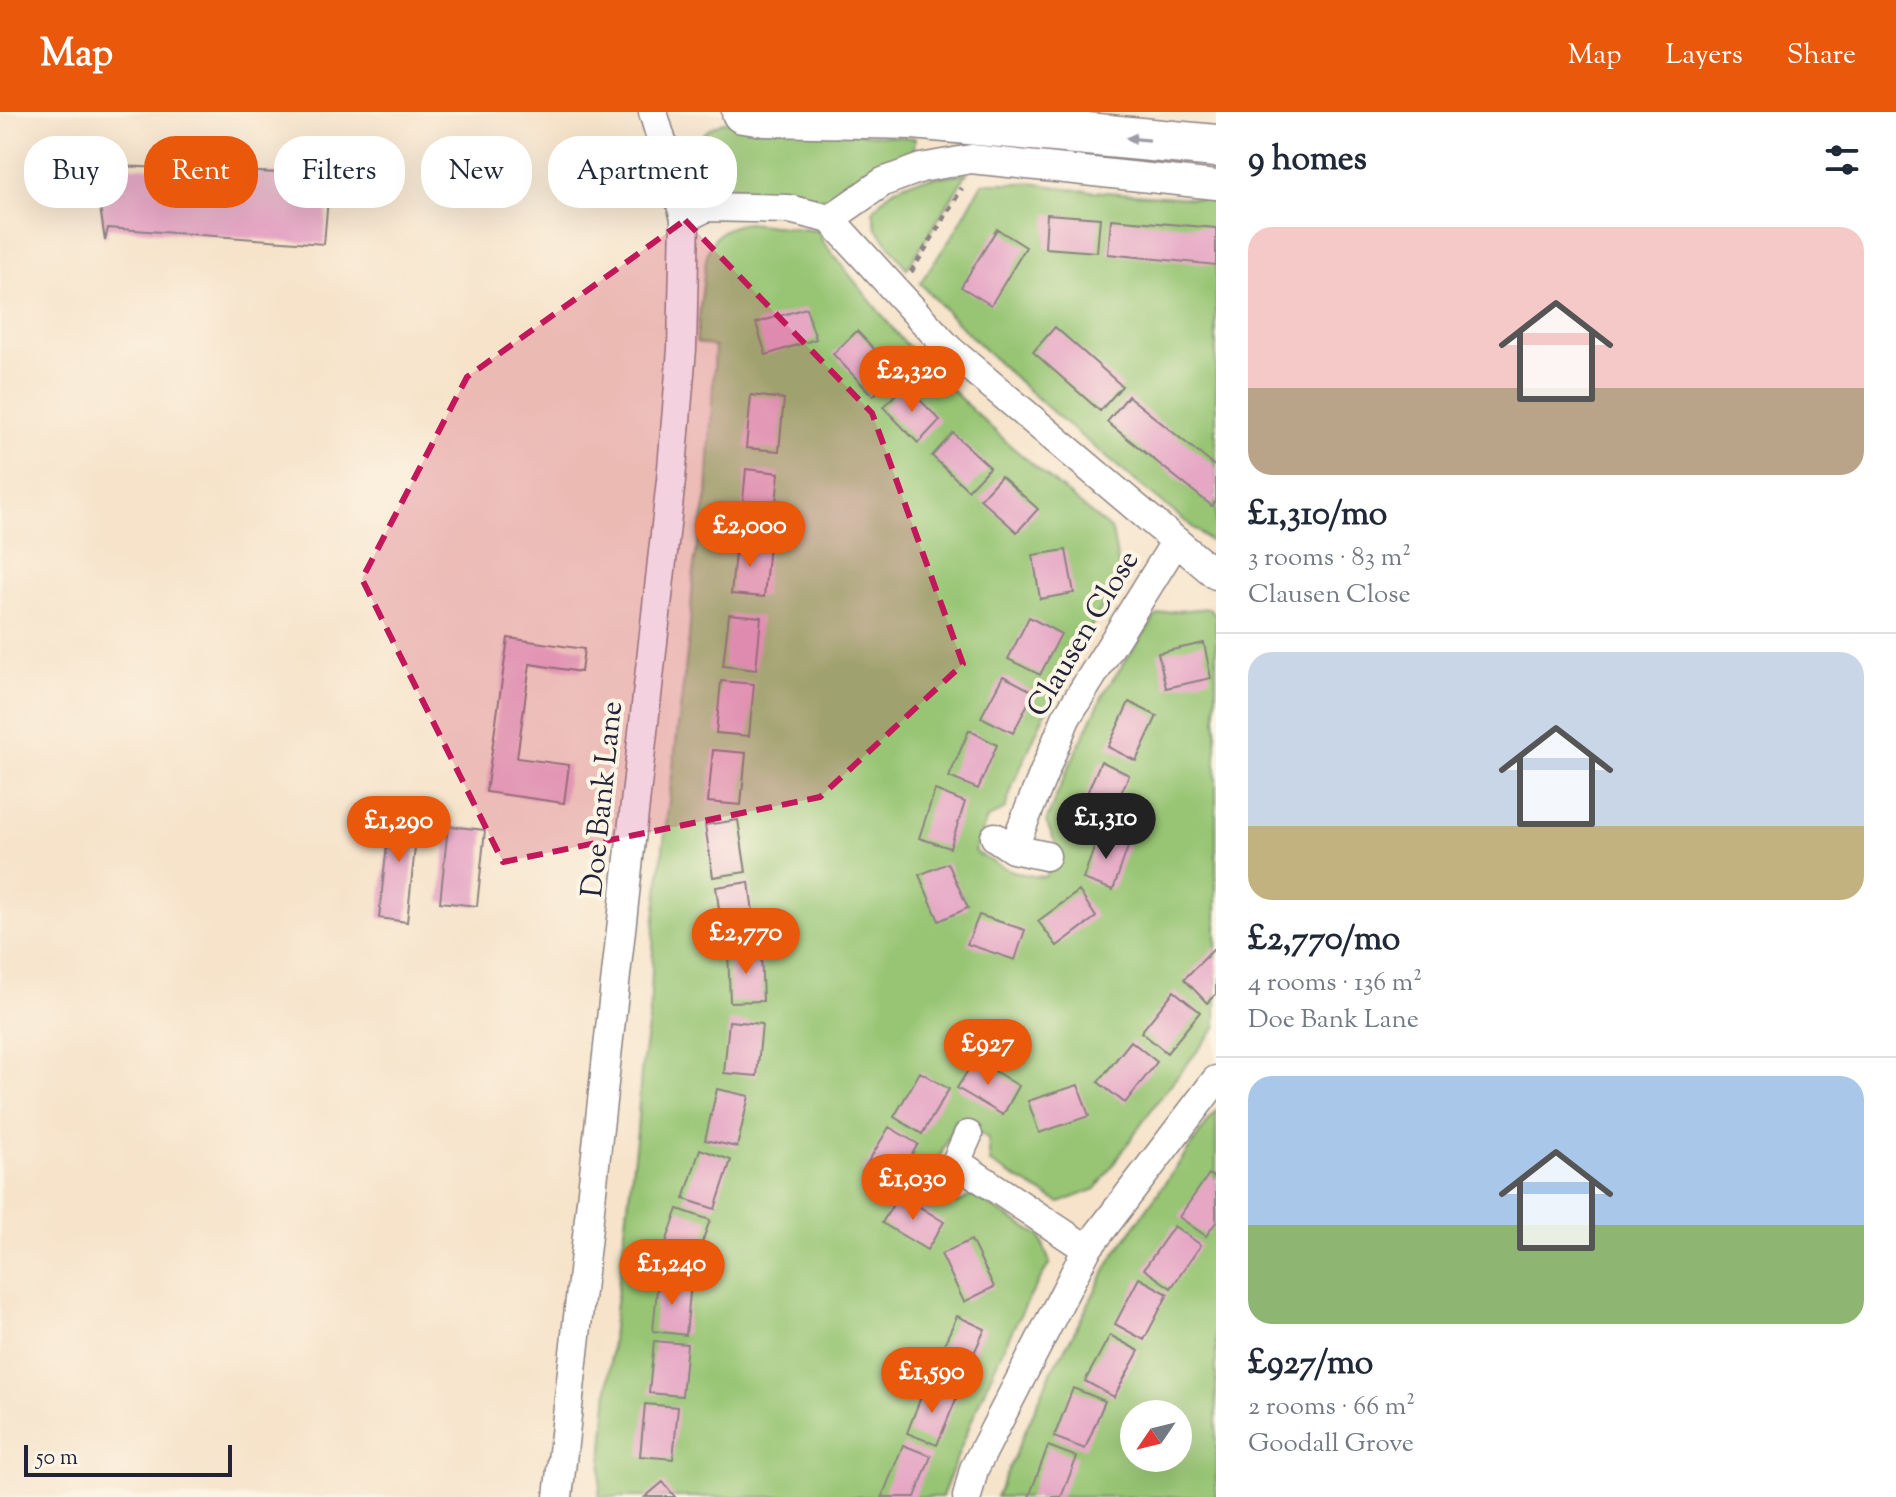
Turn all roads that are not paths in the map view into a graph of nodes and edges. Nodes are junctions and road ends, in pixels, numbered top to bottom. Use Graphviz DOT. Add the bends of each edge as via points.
graph roads {
  1 [pos="653,112"];
  2 [pos="743,112"];
  3 [pos="1216,146"];
  4 [pos="1216,185"];
  5 [pos="685,218"];
  6 [pos="830,219"];
  7 [pos="1176,541"];
  8 [pos="1216,575"];
  9 [pos="1046,856"];
  10 [pos="1216,1080"];
  11 [pos="968,1135"];
  12 [pos="1087,1249"];
  13 [pos="558,1497"];
  14 [pos="967,1497"];
  1 -- 5 [label="street, Doe Bank Lane"];
  3 -- 2 [label="highway, one-way" via="913,118"];
  4 -- 6 [label="street" via="979,160 921,168 883,182"];
  5 -- 6 [label="street" via="707,207 789,209"];
  5 -- 13 [label="street, Doe Bank Lane" via="671,480"];
  6 -- 7 [label="street" via="949,349"];
  7 -- 8 [label="street"];
  7 -- 9 [label="street, Clausen Close" via="1066,718 1004,843"];
  10 -- 12 [label="street"];
  11 -- 12 [label="street" via="949,1173"];
  12 -- 14 [label="street" via="974,1469"];
}
